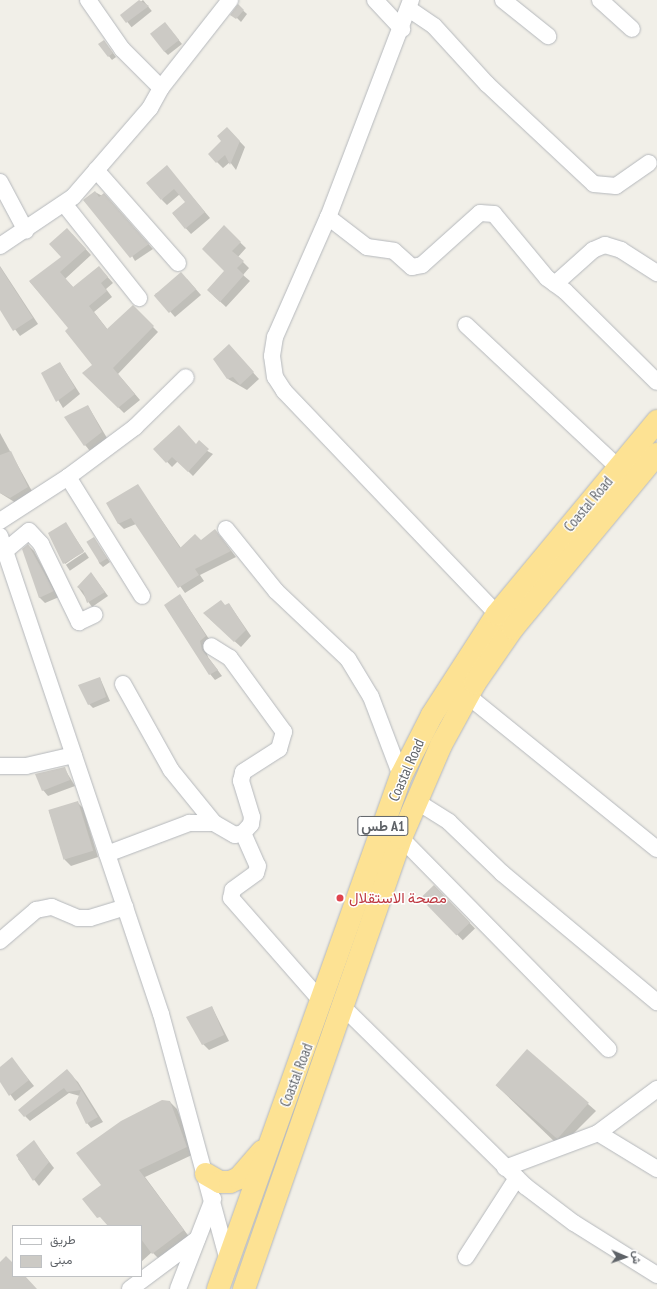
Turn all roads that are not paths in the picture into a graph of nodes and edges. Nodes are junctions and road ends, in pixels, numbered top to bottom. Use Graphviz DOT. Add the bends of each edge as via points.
graph roads {
  1 [pos="88,0"];
  2 [pos="230,0"];
  3 [pos="375,0"];
  4 [pos="503,0"];
  5 [pos="600,0"];
  6 [pos="410,5"];
  7 [pos="402,29"];
  8 [pos="632,29"];
  9 [pos="548,36"];
  10 [pos="161,88"];
  11 [pos="649,163"];
  12 [pos="96,170"];
  13 [pos="0,182"];
  14 [pos="65,205"];
  15 [pos="328,217"];
  16 [pos="26,231"];
  17 [pos="0,246"];
  18 [pos="178,263"];
  19 [pos="657,273"];
  20 [pos="555,284"];
  21 [pos="139,298"];
  22 [pos="466,325"];
  23 [pos="186,377"];
  24 [pos="657,382"];
  25 [pos="657,421"];
  26 [pos="657,454"];
  27 [pos="618,467"];
  28 [pos="68,477"];
  29 [pos="0,521"];
  30 [pos="226,529"];
  31 [pos="2,544"];
  32 [pos="142,596"];
  33 [pos="497,614"];
  34 [pos="94,615"];
  35 [pos="211,646"];
  36 [pos="123,684"];
  37 [pos="468,696"];
  38 [pos="74,755"];
  39 [pos="0,766"];
  40 [pos="402,776"];
  41 [pos="416,801"];
  42 [pos="214,824"];
  43 [pos="244,833"];
  44 [pos="401,838"];
  45 [pos="657,849"];
  46 [pos="107,854"];
  47 [pos="125,907"];
  48 [pos="0,941"];
  49 [pos="657,1002"];
  50 [pos="332,1004"];
  51 [pos="608,1049"];
  52 [pos="657,1089"];
  53 [pos="598,1133"];
  54 [pos="271,1142"];
  55 [pos="657,1169"];
  56 [pos="511,1173"];
  57 [pos="206,1174"];
  58 [pos="230,1182"];
  59 [pos="212,1201"];
  60 [pos="197,1239"];
  61 [pos="466,1257"];
  62 [pos="228,1260"];
  63 [pos="657,1275"];
  64 [pos="130,1289"];
  65 [pos="178,1289"];
  66 [pos="218,1289"];
  67 [pos="244,1289"];
  1 -- 10 [label="street" via="122,49"];
  2 -- 10 [label="street"];
  3 -- 7 [label="street"];
  4 -- 9 [label="street"];
  5 -- 8 [label="street"];
  6 -- 7 [label="street"];
  6 -- 11 [label="street" via="434,26 487,84 594,184 616,186"];
  7 -- 15 [label="street"];
  10 -- 12 [label="street" via="150,108"];
  12 -- 14 [label="street"];
  12 -- 18 [label="street"];
  13 -- 16 [label="street"];
  14 -- 16 [label="street"];
  14 -- 21 [label="street"];
  15 -- 20 [label="street" via="368,247 394,251 412,267 422,265 480,213 494,214"];
  15 -- 33 [label="street" via="275,337 272,356 276,377 284,391"];
  16 -- 17 [label="street"];
  19 -- 20 [label="street" via="621,250 606,245 593,250"];
  20 -- 24 [label="street"];
  22 -- 27 [label="street"];
  23 -- 28 [label="street" via="135,427"];
  25 -- 27 [label="highway, Coastal Road / طس A1"];
  26 -- 37 [label="highway, Coastal Road / طس A1" via="542,591"];
  27 -- 33 [label="highway, Coastal Road / طس A1"];
  28 -- 29 [label="street"];
  28 -- 32 [label="street"];
  30 -- 40 [label="street" via="276,591 348,659 371,697"];
  31 -- 34 [label="street" via="29,531 41,544 79,622"];
  31 -- 38 [label="street"];
  33 -- 40 [label="highway, Coastal Road / طس A1" via="432,715"];
  35 -- 43 [label="street" via="230,658 284,732 279,749 243,772 241,780 252,817"];
  36 -- 42 [label="street" via="171,770"];
  37 -- 41 [label="highway, Coastal Road / طس A1"];
  37 -- 45 [label="street"];
  38 -- 39 [label="street" via="26,766"];
  38 -- 46 [label="street"];
  40 -- 50 [label="highway, Coastal Road / طس A1"];
  41 -- 44 [label="highway, Coastal Road / طس A1"];
  41 -- 49 [label="street" via="449,822 502,873"];
  42 -- 43 [label="street" via="235,835"];
  42 -- 46 [label="street" via="189,823"];
  43 -- 50 [label="street" via="258,866 256,873 232,890 231,898"];
  44 -- 50 [label="highway, Coastal Road / طس A1"];
  44 -- 51 [label="street"];
  46 -- 47 [label="street"];
  47 -- 48 [label="street" via="90,918 78,918 52,907 36,910"];
  47 -- 57 [label="street" via="161,1014"];
  50 -- 54 [label="highway, Coastal Road / طس A1"];
  50 -- 56 [label="street"];
  50 -- 67 [label="highway, Coastal Road / طس A1"];
  52 -- 53 [label="street"];
  53 -- 55 [label="street"];
  53 -- 56 [label="street"];
  54 -- 58 [label="highway" via="239,1178"];
  54 -- 62 [label="highway, Coastal Road / طس A1"];
  56 -- 61 [label="street"];
  56 -- 63 [label="street" via="574,1223"];
  57 -- 58 [label="highway" via="220,1182"];
  57 -- 59 [label="street"];
  58 -- 59 [label="street"];
  59 -- 60 [label="street"];
  59 -- 62 [label="street"];
  60 -- 64 [label="street"];
  60 -- 65 [label="street"];
  62 -- 66 [label="highway, Coastal Road / طس A1"];
}
